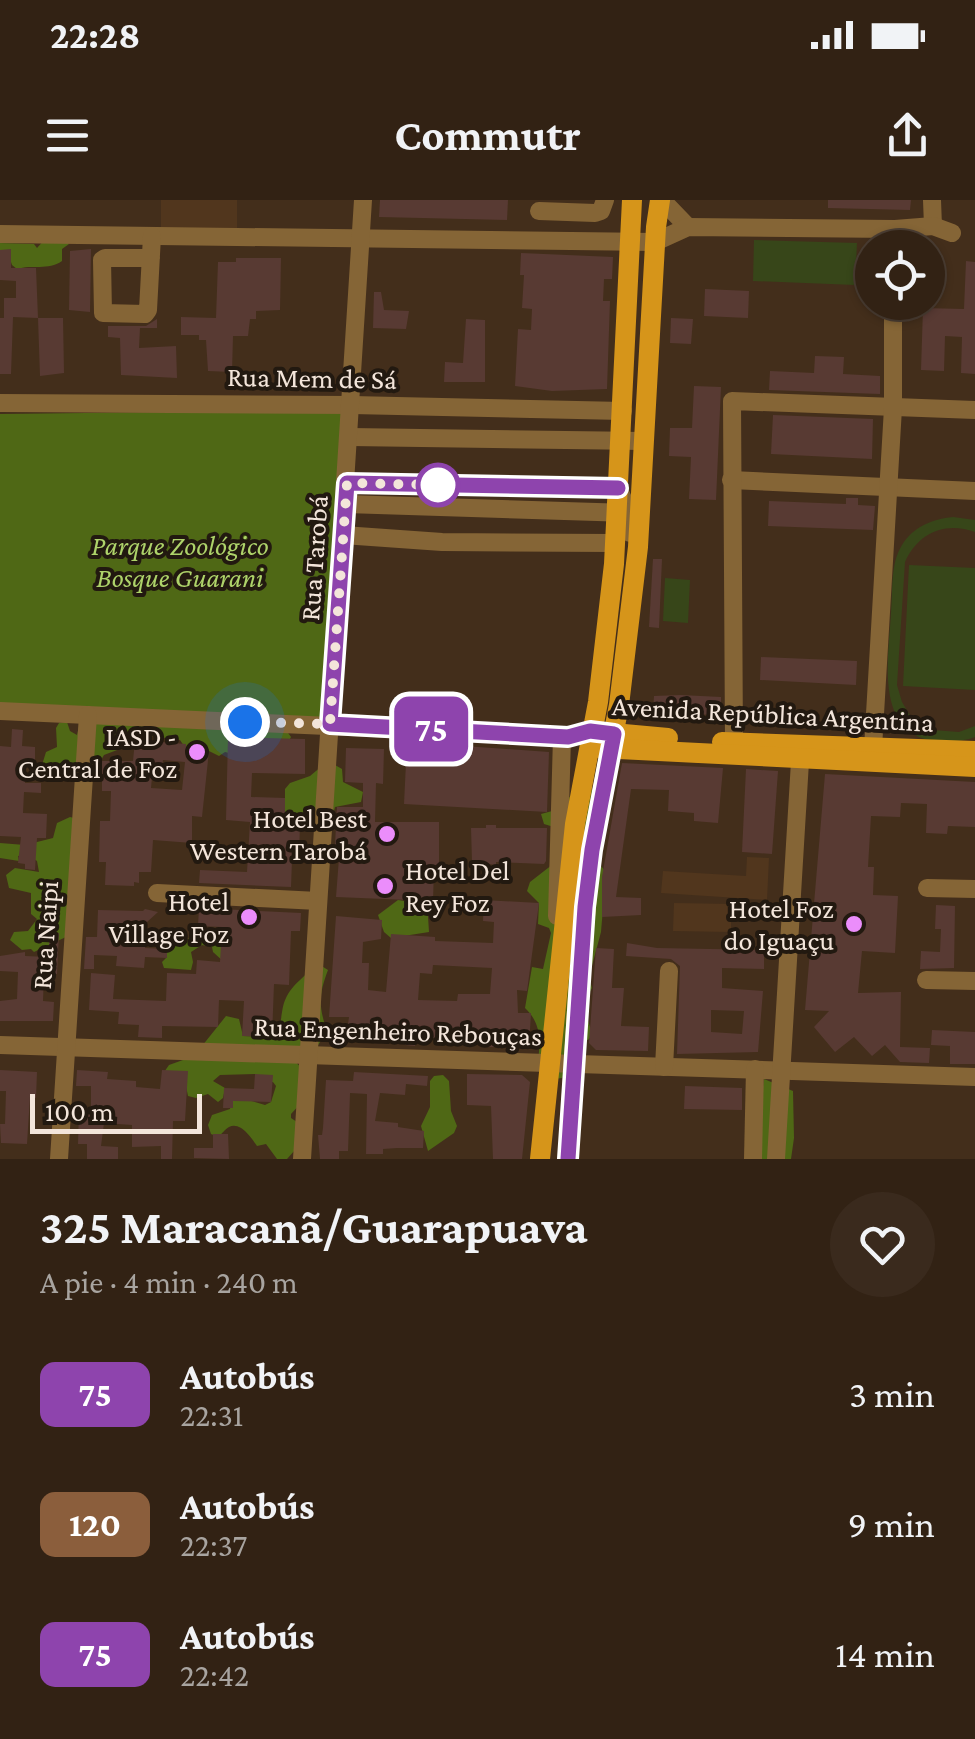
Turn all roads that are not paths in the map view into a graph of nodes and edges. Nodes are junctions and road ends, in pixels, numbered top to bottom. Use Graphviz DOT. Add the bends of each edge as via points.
graph roads {
  1 [pos="363,200"];
  2 [pos="605,200"];
  3 [pos="632,200"];
  4 [pos="661,200"];
  5 [pos="932,200"];
  6 [pos="539,206"];
  7 [pos="933,226"];
  8 [pos="688,227"];
  9 [pos="920,230"];
  10 [pos="952,233"];
  11 [pos="0,234"];
  12 [pos="152,236"];
  13 [pos="855,236"];
  14 [pos="361,239"];
  15 [pos="538,240"];
  16 [pos="628,242"];
  17 [pos="656,242"];
  18 [pos="151,258"];
  19 [pos="893,320"];
  20 [pos="0,403"];
  21 [pos="352,404"];
  22 [pos="893,408"];
  23 [pos="975,410"];
  24 [pos="623,411"];
  25 [pos="350,437"];
  26 [pos="620,441"];
  27 [pos="643,441"];
  28 [pos="731,480"];
  29 [pos="347,483"];
  30 [pos="889,487"];
  31 [pos="618,488"];
  32 [pos="975,491"];
  33 [pos="346,504"];
  34 [pos="623,512"];
  35 [pos="343,535"];
  36 [pos="615,543"];
  37 [pos="633,595"];
  38 [pos="0,712"];
  39 [pos="88,715"];
  40 [pos="330,724"];
  41 [pos="577,738"];
  42 [pos="613,742"];
  43 [pos="734,742"];
  44 [pos="873,748"];
  45 [pos="975,751"];
  46 [pos="801,752"];
  47 [pos="975,767"];
  48 [pos="926,888"];
  49 [pos="975,889"];
  50 [pos="157,893"];
  51 [pos="318,902"];
  52 [pos="669,970"];
  53 [pos="926,980"];
  54 [pos="975,981"];
  55 [pos="0,1045"];
  56 [pos="65,1046"];
  57 [pos="310,1057"];
  58 [pos="548,1062"];
  59 [pos="574,1064"];
  60 [pos="664,1067"];
  61 [pos="755,1070"];
  62 [pos="782,1070"];
  63 [pos="975,1076"];
  64 [pos="58,1159"];
  65 [pos="302,1159"];
  66 [pos="540,1159"];
  67 [pos="568,1159"];
  68 [pos="754,1159"];
  69 [pos="776,1159"];
  1 -- 14 [label="street, Rua Tarobá"];
  2 -- 6 [label="street" via="595,213"];
  3 -- 16 [label="main road"];
  4 -- 8 [label="street"];
  4 -- 17 [label="main road"];
  5 -- 7 [label="street"];
  6 -- 15 [label="street"];
  7 -- 9 [label="street"];
  7 -- 10 [label="street"];
  8 -- 13 [label="street"];
  8 -- 17 [label="street"];
  11 -- 12 [label="street"];
  12 -- 14 [label="street"];
  12 -- 18 [label="street"];
  14 -- 15 [label="street"];
  14 -- 21 [label="street, Rua Tarobá"];
  15 -- 16 [label="street"];
  16 -- 17 [label="street"];
  16 -- 24 [label="main road"];
  17 -- 27 [label="main road"];
  19 -- 22 [label="street"];
  20 -- 21 [label="street, Rua Mem de Sá"];
  21 -- 24 [label="street, Rua Mem de Sá"];
  21 -- 25 [label="street, Rua Tarobá"];
  22 -- 23 [label="street"];
  22 -- 28 [label="street" via="732,402"];
  22 -- 30 [label="street"];
  24 -- 26 [label="main road"];
  25 -- 26 [label="street"];
  25 -- 29 [label="street, Rua Tarobá"];
  26 -- 27 [label="street"];
  26 -- 31 [label="main road"];
  27 -- 37 [label="main road"];
  28 -- 30 [label="street"];
  28 -- 43 [label="street"];
  29 -- 31 [label="street"];
  29 -- 33 [label="street, Rua Tarobá"];
  30 -- 32 [label="street"];
  30 -- 44 [label="street"];
  31 -- 34 [label="main road"];
  33 -- 34 [label="street"];
  33 -- 35 [label="street, Rua Tarobá"];
  34 -- 36 [label="main road"];
  34 -- 37 [label="street" via="632,516"];
  35 -- 36 [label="street"];
  35 -- 40 [label="street, Rua Tarobá"];
  36 -- 41 [label="main road" via="598,702"];
  37 -- 42 [label="main road"];
  38 -- 39 [label="street, Avenida República Argentina"];
  39 -- 40 [label="street, Avenida República Argentina"];
  39 -- 56 [label="street, Rua Naipi"];
  40 -- 41 [label="street, Avenida República Argentina"];
  40 -- 51 [label="street, Rua Tarobá"];
  41 -- 42 [label="main road, Avenida República Argentina"];
  41 -- 58 [label="main road"];
  42 -- 43 [label="main road, Avenida República Argentina"];
  42 -- 46 [label="main road, Avenida República Argentina"];
  42 -- 59 [label="main road" via="592,850"];
  43 -- 46 [label="main road, Avenida República Argentina"];
  44 -- 45 [label="main road, Avenida República Argentina"];
  44 -- 46 [label="main road, Avenida República Argentina"];
  46 -- 47 [label="main road, Avenida República Argentina"];
  46 -- 62 [label="street"];
  48 -- 49 [label="street"];
  50 -- 51 [label="street"];
  51 -- 57 [label="street, Rua Tarobá"];
  52 -- 60 [label="street"];
  53 -- 54 [label="street"];
  55 -- 56 [label="street, Rua Engenheiro Rebouças"];
  56 -- 57 [label="street, Rua Engenheiro Rebouças"];
  56 -- 64 [label="street, Rua Naipi"];
  57 -- 58 [label="street, Rua Engenheiro Rebouças"];
  57 -- 65 [label="street, Rua Tarobá"];
  58 -- 59 [label="street, Rua Engenheiro Rebouças"];
  58 -- 66 [label="main road"];
  59 -- 60 [label="street, Rua Engenheiro Rebouças"];
  59 -- 67 [label="main road"];
  60 -- 61 [label="street, Rua Engenheiro Rebouças"];
  61 -- 62 [label="street, Rua Engenheiro Rebouças"];
  61 -- 68 [label="street"];
  62 -- 63 [label="street, Rua Engenheiro Rebouças"];
  62 -- 69 [label="street"];
}
